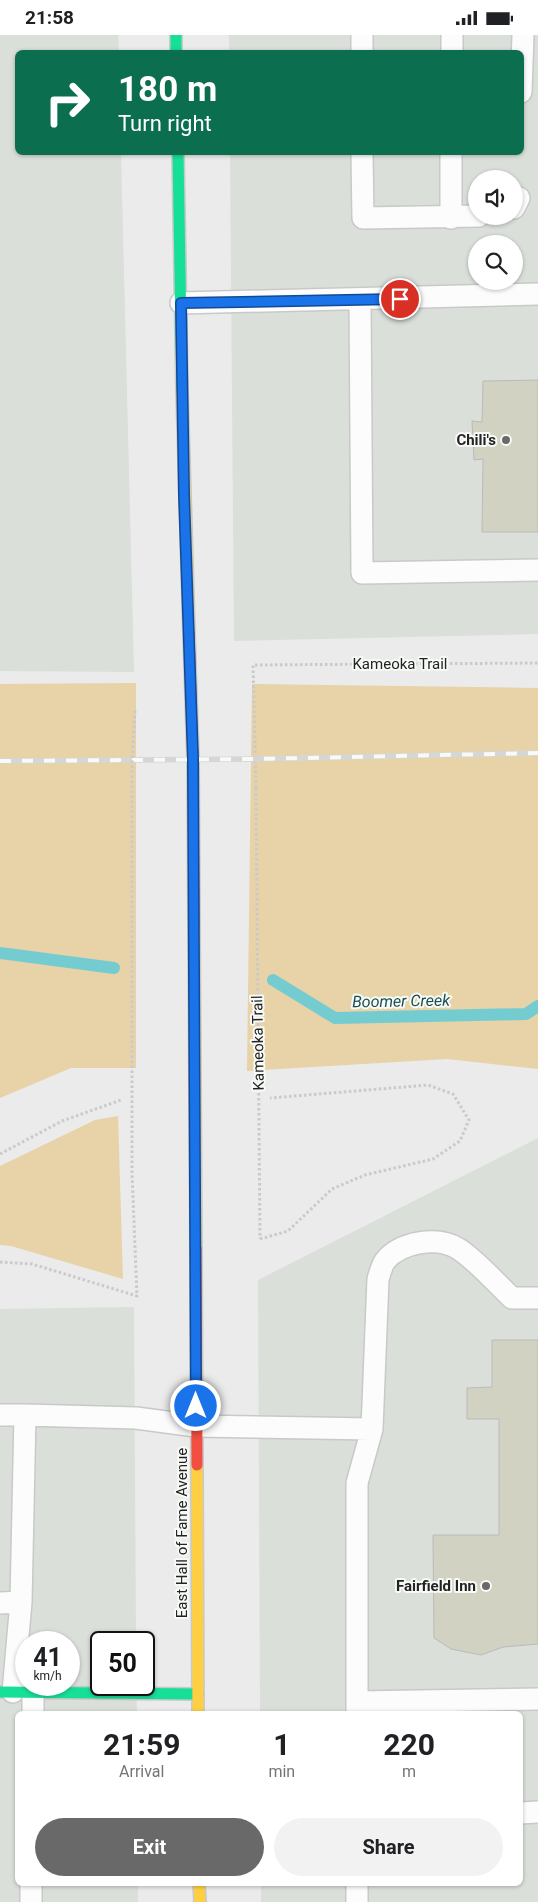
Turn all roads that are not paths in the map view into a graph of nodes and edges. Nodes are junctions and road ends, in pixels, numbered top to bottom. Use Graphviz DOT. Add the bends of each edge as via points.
graph roads {
  1 [pos="176,35"];
  2 [pos="362,35"];
  3 [pos="452,35"];
  4 [pos="523,35"];
  5 [pos="176,50"];
  6 [pos="362,50"];
  7 [pos="452,50"];
  8 [pos="522,50"];
  9 [pos="178,155"];
  10 [pos="362,155"];
  11 [pos="451,155"];
  12 [pos="468,217"];
  13 [pos="451,218"];
  14 [pos="538,294"];
  15 [pos="360,300"];
  16 [pos="181,303"];
  17 [pos="538,570"];
  18 [pos="538,1298"];
  19 [pos="0,1415"];
  20 [pos="25,1415"];
  21 [pos="196,1425"];
  22 [pos="372,1429"];
  23 [pos="21,1602"];
  24 [pos="0,1603"];
  25 [pos="19,1631"];
  26 [pos="80,1693"];
  27 [pos="198,1695"];
  28 [pos="18,1696"];
  29 [pos="538,1699"];
  30 [pos="357,1708"];
  31 [pos="31,1711"];
  32 [pos="198,1711"];
  33 [pos="538,1812"];
  34 [pos="523,1813"];
  35 [pos="31,1886"];
  36 [pos="200,1886"];
  37 [pos="357,1886"];
  38 [pos="30,1902"];
  39 [pos="200,1902"];
  40 [pos="357,1902"];
  1 -- 5 [label="main road"];
  2 -- 6 [label="lane"];
  3 -- 7 [label="lane"];
  4 -- 8 [label="lane"];
  9 -- 16 [label="main road, East Hall of Fame Avenue"];
  10 -- 13 [label="lane" via="362,218"];
  11 -- 13 [label="lane"];
  12 -- 13 [label="lane"];
  14 -- 15 [label="lane"];
  15 -- 16 [label="lane"];
  15 -- 17 [label="lane" via="362,573"];
  16 -- 21 [label="main road, East Hall of Fame Avenue" via="193,760"];
  18 -- 22 [label="lane" via="512,1298 457,1248 441,1242 402,1247 385,1261 378,1279"];
  19 -- 20 [label="lane"];
  20 -- 21 [label="lane" via="136,1418"];
  20 -- 23 [label="lane"];
  21 -- 22 [label="lane"];
  21 -- 27 [label="main road, East Hall of Fame Avenue"];
  22 -- 30 [label="lane" via="357,1483"];
  23 -- 24 [label="lane"];
  23 -- 25 [label="lane"];
  26 -- 27 [label="main road"];
  27 -- 32 [label="main road, East Hall of Fame Avenue"];
  28 -- 31 [label="lane"];
  29 -- 30 [label="lane"];
  33 -- 34 [label="lane"];
  35 -- 38 [label="lane"];
  36 -- 39 [label="main road"];
  37 -- 40 [label="lane"];
}
